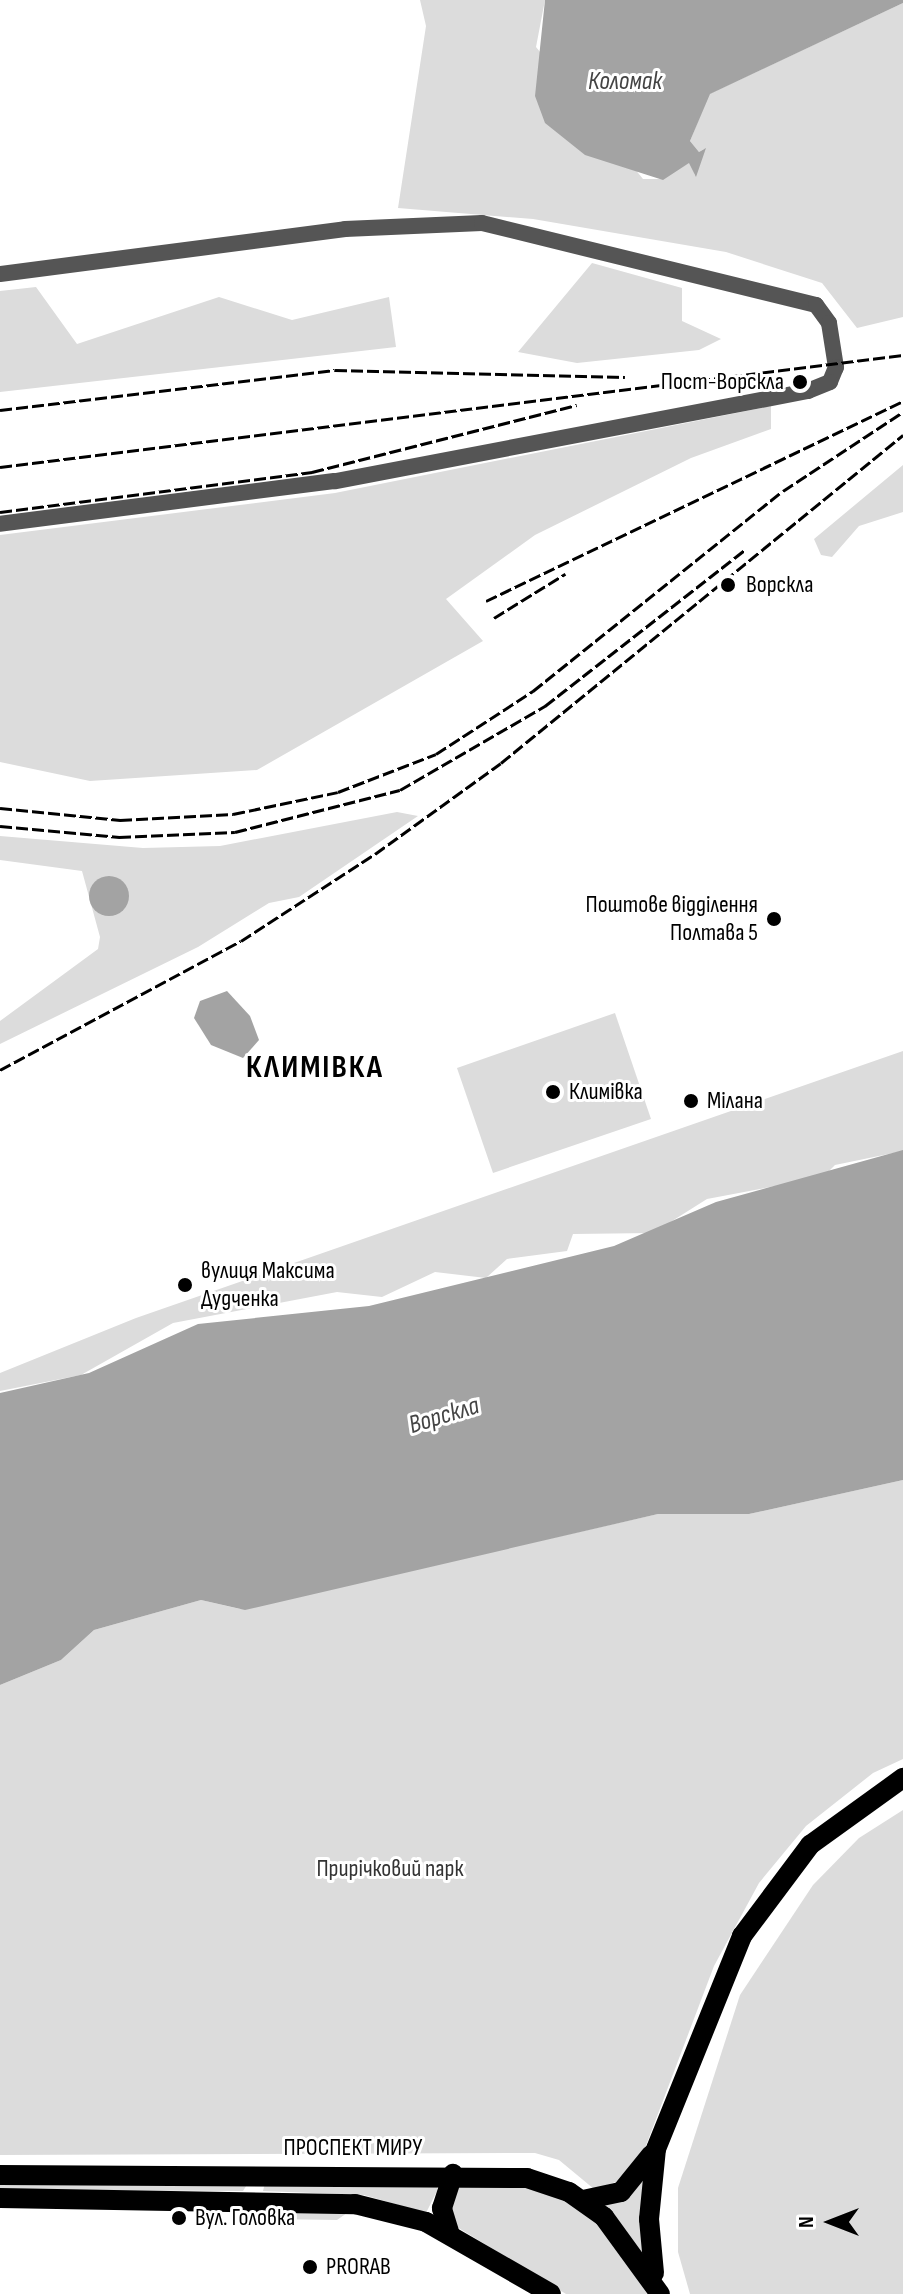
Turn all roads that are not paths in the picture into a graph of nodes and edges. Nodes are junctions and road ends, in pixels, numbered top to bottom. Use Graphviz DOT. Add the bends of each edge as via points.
graph roads {
  1 [pos="0,274"];
  2 [pos="0,524"];
  3 [pos="903,1778"];
  4 [pos="656,2149"];
  5 [pos="256,2174"];
  6 [pos="453,2174"];
  7 [pos="0,2175"];
  8 [pos="0,2198"];
  9 [pos="255,2198"];
  10 [pos="583,2200"];
  11 [pos="450,2235"];
  12 [pos="659,2293"];
  13 [pos="551,2294"];
  1 -- 2 [label="street" via="345,229 482,223 806,301 829,323 836,367 830,382 808,391 334,481"];
  3 -- 4 [label="main road" via="810,1845 759,1907"];
  4 -- 10 [label="main road" via="621,2192"];
  4 -- 12 [label="main road" via="649,2219"];
  5 -- 6 [label="main road, ПРОСПЕКТ МИРУ"];
  5 -- 7 [label="main road, ПРОСПЕКТ МИРУ"];
  5 -- 9 [label="main road"];
  6 -- 10 [label="main road, ПРОСПЕКТ МИРУ" via="527,2178"];
  6 -- 11 [label="main road" via="442,2208"];
  8 -- 9 [label="main road, ПРОСПЕКТ МИРУ"];
  9 -- 11 [label="main road, ПРОСПЕКТ МИРУ" via="386,2209"];
  10 -- 12 [label="main road, ПРОСПЕКТ МИРУ" via="622,2236"];
  11 -- 13 [label="main road, ПРОСПЕКТ МИРУ"];
}
